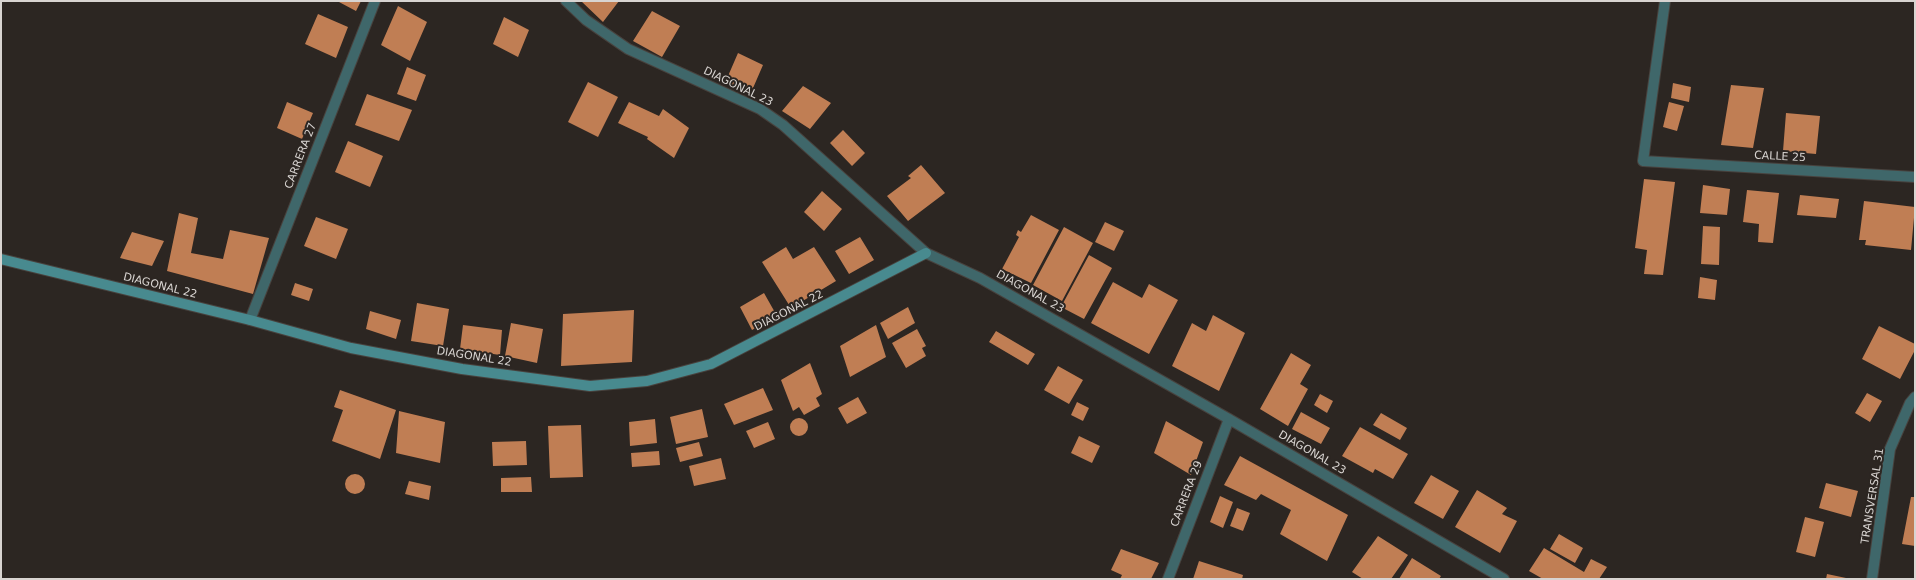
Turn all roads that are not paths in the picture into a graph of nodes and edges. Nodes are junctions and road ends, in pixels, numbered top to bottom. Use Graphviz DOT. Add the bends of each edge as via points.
graph roads {
  1 [pos="376,1"];
  2 [pos="566,1"];
  3 [pos="1665,1"];
  4 [pos="1915,177"];
  5 [pos="926,253"];
  6 [pos="1,260"];
  7 [pos="250,320"];
  8 [pos="1915,397"];
  9 [pos="1229,419"];
  10 [pos="1168,579"];
  11 [pos="1504,579"];
  12 [pos="1872,579"];
  1 -- 7 [label="street, CARRERA 27"];
  2 -- 5 [label="street, DIAGONAL 23" via="586,20 628,49 760,109 783,125"];
  3 -- 4 [label="street, CALLE 25" via="1643,161"];
  5 -- 7 [label="street, DIAGONAL 22" via="711,364 647,381 590,386 462,369 351,348"];
  5 -- 9 [label="street, DIAGONAL 23" via="980,278"];
  6 -- 7 [label="street, DIAGONAL 22"];
  8 -- 12 [label="street, TRANSVERSAL 31" via="1890,449"];
  9 -- 10 [label="street, CARRERA 29"];
  9 -- 11 [label="street, DIAGONAL 23"];
}
